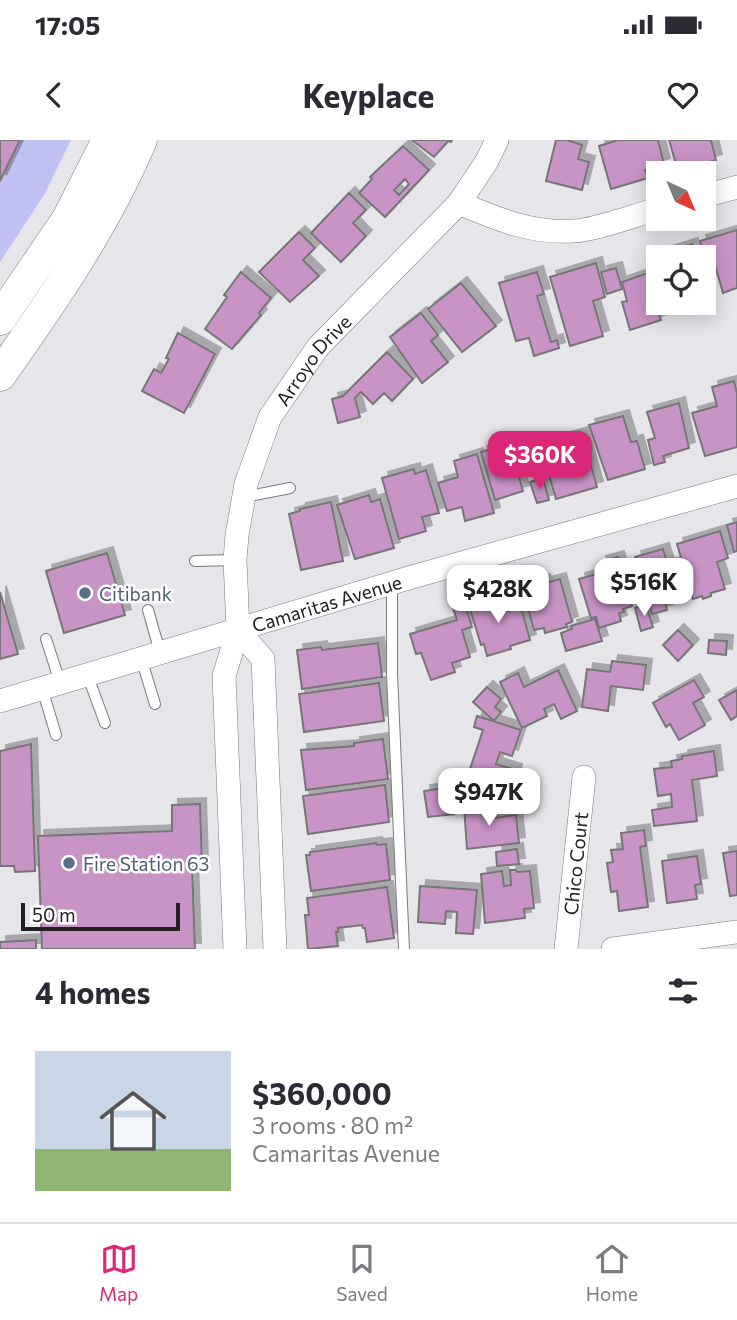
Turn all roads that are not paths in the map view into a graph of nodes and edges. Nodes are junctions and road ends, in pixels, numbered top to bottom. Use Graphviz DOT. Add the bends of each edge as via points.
graph roads {
  1 [pos="108,140"];
  2 [pos="141,140"];
  3 [pos="496,140"];
  4 [pos="737,187"];
  5 [pos="716,193"];
  6 [pos="459,203"];
  7 [pos="646,212"];
  8 [pos="0,319"];
  9 [pos="0,375"];
  10 [pos="737,486"];
  11 [pos="290,488"];
  12 [pos="244,497"];
  13 [pos="235,560"];
  14 [pos="195,561"];
  15 [pos="392,583"];
  16 [pos="148,610"];
  17 [pos="238,630"];
  18 [pos="46,639"];
  19 [pos="150,655"];
  20 [pos="87,674"];
  21 [pos="51,685"];
  22 [pos="0,701"];
  23 [pos="155,705"];
  24 [pos="105,723"];
  25 [pos="57,736"];
  26 [pos="584,777"];
  27 [pos="737,932"];
  28 [pos="235,949"];
  29 [pos="275,949"];
  30 [pos="404,949"];
  31 [pos="566,949"];
  32 [pos="613,949"];
  1 -- 8 [label="main road" via="68,219"];
  2 -- 9 [label="main road" via="92,237"];
  3 -- 6 [label="street, Arroyo Drive"];
  4 -- 5 [label="street"];
  6 -- 7 [label="street" via="537,230 576,231"];
  6 -- 12 [label="street, Arroyo Drive" via="318,347 270,417"];
  10 -- 15 [label="street, Camaritas Avenue"];
  11 -- 12 [label="lane"];
  12 -- 13 [label="street, Arroyo Drive"];
  13 -- 14 [label="lane"];
  13 -- 17 [label="street, Arroyo Drive"];
  15 -- 17 [label="street, Camaritas Avenue"];
  15 -- 30 [label="lane"];
  16 -- 19 [label="lane"];
  17 -- 19 [label="street, Camaritas Avenue"];
  17 -- 28 [label="street, Arroyo Drive" via="224,676"];
  17 -- 29 [label="street" via="263,659"];
  18 -- 21 [label="lane"];
  19 -- 20 [label="street, Camaritas Avenue"];
  19 -- 23 [label="lane"];
  20 -- 21 [label="street, Camaritas Avenue"];
  20 -- 24 [label="lane"];
  21 -- 22 [label="street, Camaritas Avenue"];
  21 -- 25 [label="lane"];
  26 -- 31 [label="street, Chico Court"];
  27 -- 32 [label="street"];
}
